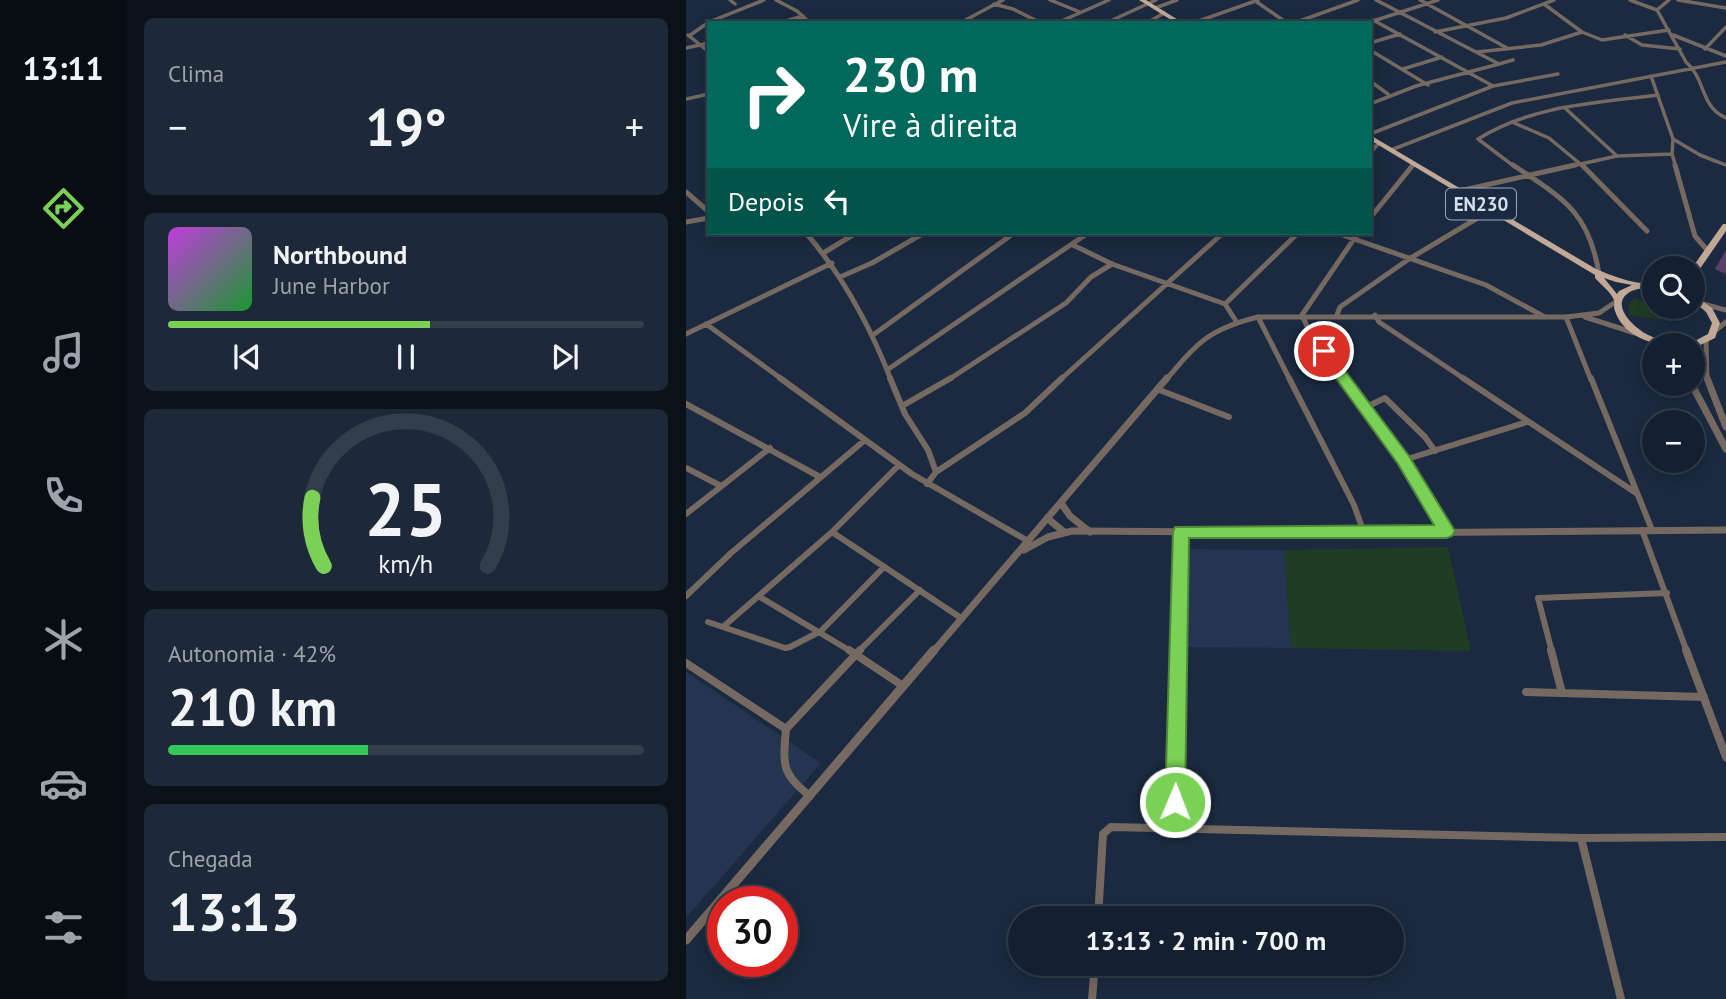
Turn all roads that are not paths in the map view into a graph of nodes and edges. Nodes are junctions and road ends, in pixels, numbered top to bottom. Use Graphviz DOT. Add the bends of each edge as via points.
graph roads {
  1 [pos="730,0"];
  2 [pos="764,0"];
  3 [pos="776,0"];
  4 [pos="1003,0"];
  5 [pos="1051,0"];
  6 [pos="1086,0"];
  7 [pos="1109,0"];
  8 [pos="1142,0"];
  9 [pos="1156,0"];
  10 [pos="1177,0"];
  11 [pos="1256,0"];
  12 [pos="1358,0"];
  13 [pos="1376,0"];
  14 [pos="1420,0"];
  15 [pos="1438,0"];
  16 [pos="1554,0"];
  17 [pos="1630,0"];
  18 [pos="1658,0"];
  19 [pos="1670,0"];
  20 [pos="1678,0"];
  21 [pos="735,4"];
  22 [pos="994,4"];
  23 [pos="1148,4"];
  24 [pos="1426,4"];
  25 [pos="1544,4"];
  26 [pos="1097,5"];
  27 [pos="1726,6"];
  28 [pos="1155,8"];
  29 [pos="1657,10"];
  30 [pos="1080,12"];
  31 [pos="1398,12"];
  32 [pos="1164,13"];
  33 [pos="803,16"];
  34 [pos="1373,20"];
  35 [pos="712,21"];
  36 [pos="786,21"];
  37 [pos="808,21"];
  38 [pos="964,21"];
  39 [pos="1036,21"];
  40 [pos="1061,21"];
  41 [pos="1110,21"];
  42 [pos="1150,21"];
  43 [pos="1177,21"];
  44 [pos="1198,21"];
  45 [pos="1284,21"];
  46 [pos="1300,21"];
  47 [pos="707,23"];
  48 [pos="1465,25"];
  49 [pos="1726,27"];
  50 [pos="1435,32"];
  51 [pos="1582,32"];
  52 [pos="1670,32"];
  53 [pos="1400,34"];
  54 [pos="687,35"];
  55 [pos="1625,35"];
  56 [pos="686,41"];
  57 [pos="1372,42"];
  58 [pos="707,44"];
  59 [pos="701,45"];
  60 [pos="686,48"];
  61 [pos="1507,48"];
  62 [pos="1680,49"];
  63 [pos="1705,49"];
  64 [pos="707,50"];
  65 [pos="1372,51"];
  66 [pos="1475,52"];
  67 [pos="1726,56"];
  68 [pos="1443,57"];
  69 [pos="1513,60"];
  70 [pos="1726,62"];
  71 [pos="1499,64"];
  72 [pos="1693,68"];
  73 [pos="1403,69"];
  74 [pos="1472,73"];
  75 [pos="1558,74"];
  76 [pos="1651,76"];
  77 [pos="1372,82"];
  78 [pos="1428,85"];
  79 [pos="1493,86"];
  80 [pos="707,94"];
  81 [pos="1388,94"];
  82 [pos="1658,95"];
  83 [pos="686,99"];
  84 [pos="1372,103"];
  85 [pos="1566,109"];
  86 [pos="1726,118"];
  87 [pos="1512,122"];
  88 [pos="1372,134"];
  89 [pos="1372,137"];
  90 [pos="1673,139"];
  91 [pos="1379,143"];
  92 [pos="1391,150"];
  93 [pos="1372,151"];
  94 [pos="1672,153"];
  95 [pos="1617,156"];
  96 [pos="1414,164"];
  97 [pos="1581,164"];
  98 [pos="1726,165"];
  99 [pos="1532,176"];
  100 [pos="1460,191"];
  101 [pos="686,192"];
  102 [pos="707,210"];
  103 [pos="1491,210"];
  104 [pos="1372,216"];
  105 [pos="707,218"];
  106 [pos="686,222"];
  107 [pos="1726,226"];
  108 [pos="1647,231"];
  109 [pos="809,235"];
  110 [pos="819,235"];
  111 [pos="853,235"];
  112 [pos="921,235"];
  113 [pos="1011,235"];
  114 [pos="1086,235"];
  115 [pos="1221,235"];
  116 [pos="1296,235"];
  117 [pos="1344,235"];
  118 [pos="1356,235"];
  119 [pos="1354,238"];
  120 [pos="815,240"];
  121 [pos="1073,245"];
  122 [pos="1708,251"];
  123 [pos="825,252"];
  124 [pos="1705,257"];
  125 [pos="1409,259"];
  126 [pos="832,263"];
  127 [pos="1112,264"];
  128 [pos="1596,273"];
  129 [pos="840,277"];
  130 [pos="1642,283"];
  131 [pos="1166,284"];
  132 [pos="1642,287"];
  133 [pos="1618,301"];
  134 [pos="1705,302"];
  135 [pos="1225,304"];
  136 [pos="1705,307"];
  137 [pos="1726,310"];
  138 [pos="1337,314"];
  139 [pos="1302,315"];
  140 [pos="1376,315"];
  141 [pos="1543,316"];
  142 [pos="1581,316"];
  143 [pos="1258,317"];
  144 [pos="1566,317"];
  145 [pos="1236,321"];
  146 [pos="1726,322"];
  147 [pos="706,324"];
  148 [pos="1716,330"];
  149 [pos="1635,333"];
  150 [pos="686,334"];
  151 [pos="873,335"];
  152 [pos="1642,337"];
  153 [pos="1706,341"];
  154 [pos="887,370"];
  155 [pos="1157,389"];
  156 [pos="1700,396"];
  157 [pos="1702,399"];
  158 [pos="1712,400"];
  159 [pos="686,404"];
  160 [pos="902,406"];
  161 [pos="1364,408"];
  162 [pos="1229,417"];
  163 [pos="1527,422"];
  164 [pos="1726,427"];
  165 [pos="865,440"];
  166 [pos="770,448"];
  167 [pos="1726,449"];
  168 [pos="1435,451"];
  169 [pos="1404,460"];
  170 [pos="899,465"];
  171 [pos="686,468"];
  172 [pos="936,472"];
  173 [pos="820,477"];
  174 [pos="927,484"];
  175 [pos="721,486"];
  176 [pos="1636,493"];
  177 [pos="1061,503"];
  178 [pos="686,514"];
  179 [pos="1048,518"];
  180 [pos="1642,530"];
  181 [pos="1652,530"];
  182 [pos="1726,530"];
  183 [pos="1447,531"];
  184 [pos="832,532"];
  185 [pos="1064,532"];
  186 [pos="1181,532"];
  187 [pos="1091,533"];
  188 [pos="1364,533"];
  189 [pos="1028,541"];
  190 [pos="1014,557"];
  191 [pos="884,567"];
  192 [pos="920,590"];
  193 [pos="1667,593"];
  194 [pos="686,596"];
  195 [pos="760,597"];
  196 [pos="961,618"];
  197 [pos="708,622"];
  198 [pos="724,626"];
  199 [pos="821,632"];
  200 [pos="855,654"];
  201 [pos="686,663"];
  202 [pos="903,686"];
  203 [pos="1525,692"];
  204 [pos="1562,693"];
  205 [pos="1704,697"];
  206 [pos="786,729"];
  207 [pos="1726,757"];
  208 [pos="810,796"];
  209 [pos="1175,829"];
  210 [pos="1726,836"];
  211 [pos="1581,838"];
  212 [pos="1099,906"];
  213 [pos="686,940"];
  214 [pos="1094,976"];
  215 [pos="1092,999"];
  216 [pos="1621,999"];
  1 -- 21 [label="street"];
  2 -- 35 [label="street"];
  3 -- 33 [label="street"];
  4 -- 22 [label="street"];
  5 -- 30 [label="street"];
  6 -- 26 [label="street"];
  7 -- 26 [label="street"];
  8 -- 23 [label="main road"];
  9 -- 23 [label="street"];
  10 -- 28 [label="street"];
  11 -- 44 [label="street"];
  11 -- 45 [label="street"];
  12 -- 46 [label="street"];
  13 -- 31 [label="street"];
  14 -- 24 [label="street"];
  15 -- 24 [label="street"];
  16 -- 25 [label="street"];
  17 -- 29 [label="street"];
  18 -- 29 [label="street"];
  19 -- 29 [label="street"];
  20 -- 27 [label="street"];
  22 -- 38 [label="street"];
  22 -- 39 [label="street"];
  23 -- 28 [label="main road"];
  23 -- 41 [label="street"];
  24 -- 31 [label="street"];
  24 -- 48 [label="street"];
  25 -- 48 [label="street" via="1506,18"];
  25 -- 51 [label="street"];
  26 -- 30 [label="street"];
  28 -- 32 [label="main road"];
  29 -- 52 [label="street"];
  30 -- 40 [label="street"];
  31 -- 34 [label="street"];
  31 -- 50 [label="street"];
  32 -- 42 [label="street"];
  32 -- 43 [label="main road"];
  33 -- 36 [label="street"];
  33 -- 37 [label="street"];
  34 -- 53 [label="street"];
  47 -- 54 [label="street"];
  48 -- 50 [label="street"];
  48 -- 61 [label="street"];
  49 -- 63 [label="street"];
  50 -- 66 [label="street"];
  51 -- 55 [label="street" via="1602,40"];
  51 -- 61 [label="street" via="1541,45"];
  52 -- 55 [label="street"];
  52 -- 62 [label="street"];
  52 -- 63 [label="street"];
  53 -- 57 [label="street"];
  53 -- 68 [label="street"];
  54 -- 59 [label="street"];
  55 -- 62 [label="street" via="1642,46"];
  56 -- 59 [label="street"];
  58 -- 59 [label="street"];
  59 -- 60 [label="street"];
  59 -- 64 [label="street"];
  61 -- 66 [label="street"];
  62 -- 72 [label="street"];
  63 -- 67 [label="street"];
  65 -- 73 [label="street"];
  66 -- 71 [label="street"];
  68 -- 73 [label="street"];
  68 -- 74 [label="street"];
  69 -- 71 [label="street"];
  70 -- 72 [label="street"];
  71 -- 74 [label="street"];
  72 -- 76 [label="street"];
  72 -- 86 [label="street" via="1714,113"];
  73 -- 78 [label="street"];
  74 -- 78 [label="street"];
  74 -- 79 [label="street"];
  75 -- 79 [label="street"];
  76 -- 82 [label="street"];
  76 -- 92 [label="street" via="1512,103"];
  77 -- 81 [label="street"];
  78 -- 81 [label="street"];
  79 -- 88 [label="street"];
  80 -- 83 [label="street"];
  81 -- 84 [label="street"];
  82 -- 85 [label="street"];
  82 -- 90 [label="street"];
  85 -- 87 [label="street"];
  85 -- 95 [label="street"];
  87 -- 97 [label="street" via="1549,138"];
  87 -- 99 [label="street" via="1478,139"];
  89 -- 91 [label="main road, EN230"];
  90 -- 94 [label="street"];
  90 -- 98 [label="street"];
  91 -- 92 [label="main road, EN230"];
  91 -- 93 [label="street"];
  92 -- 96 [label="main road, EN230"];
  94 -- 95 [label="street"];
  94 -- 122 [label="street" via="1695,236"];
  95 -- 97 [label="street"];
  96 -- 100 [label="main road, EN230"];
  96 -- 104 [label="street"];
  97 -- 99 [label="street"];
  97 -- 108 [label="street"];
  99 -- 100 [label="street"];
  99 -- 128 [label="street" via="1565,202 1584,225 1599,261"];
  100 -- 103 [label="main road, EN230"];
  101 -- 102 [label="street"];
  103 -- 125 [label="street"];
  103 -- 128 [label="main road, EN230"];
  105 -- 106 [label="street"];
  107 -- 122 [label="main road"];
  109 -- 120 [label="street"];
  110 -- 120 [label="street"];
  111 -- 123 [label="street"];
  112 -- 129 [label="street"];
  113 -- 151 [label="street"];
  114 -- 121 [label="street"];
  115 -- 131 [label="street"];
  116 -- 135 [label="street"];
  117 -- 119 [label="street"];
  118 -- 119 [label="street"];
  119 -- 125 [label="street"];
  119 -- 139 [label="street"];
  120 -- 123 [label="street"];
  121 -- 127 [label="street"];
  121 -- 154 [label="street"];
  122 -- 124 [label="main road"];
  123 -- 126 [label="street"];
  125 -- 138 [label="street" via="1340,307"];
  125 -- 141 [label="street" via="1486,285"];
  126 -- 129 [label="street"];
  126 -- 147 [label="street"];
  127 -- 131 [label="street"];
  127 -- 160 [label="street" via="1091,277 1066,303"];
  128 -- 130 [label="main road, EN230"];
  128 -- 133 [label="main road, EN230"];
  129 -- 151 [label="street"];
  131 -- 135 [label="street"];
  131 -- 172 [label="street" via="1026,413"];
  132 -- 133 [label="main road, EN230" via="1627,290"];
  133 -- 142 [label="street" via="1606,310"];
  133 -- 149 [label="main road, EN230" via="1619,316"];
  134 -- 137 [label="street"];
  135 -- 145 [label="street"];
  136 -- 148 [label="main road" via="1714,317"];
  138 -- 139 [label="street"];
  138 -- 140 [label="street"];
  139 -- 143 [label="street"];
  139 -- 161 [label="street"];
  140 -- 141 [label="street"];
  140 -- 163 [label="street" via="1379,322"];
  141 -- 144 [label="street"];
  142 -- 144 [label="street"];
  142 -- 149 [label="street"];
  143 -- 145 [label="street"];
  143 -- 188 [label="street"];
  144 -- 176 [label="street"];
  145 -- 155 [label="street" via="1195,346"];
  146 -- 148 [label="street"];
  147 -- 150 [label="street"];
  147 -- 165 [label="street"];
  148 -- 153 [label="main road"];
  149 -- 152 [label="main road"];
  151 -- 154 [label="street"];
  153 -- 158 [label="street" via="1705,370"];
  154 -- 160 [label="street"];
  155 -- 162 [label="street"];
  155 -- 177 [label="street"];
  156 -- 157 [label="street"];
  157 -- 158 [label="street"];
  157 -- 167 [label="street"];
  158 -- 164 [label="street"];
  159 -- 166 [label="street"];
  160 -- 172 [label="street" via="929,450"];
  161 -- 168 [label="street" via="1385,398"];
  161 -- 169 [label="street"];
  163 -- 168 [label="street"];
  163 -- 176 [label="street"];
  165 -- 170 [label="street"];
  165 -- 173 [label="street"];
  166 -- 173 [label="street"];
  166 -- 175 [label="street"];
  168 -- 169 [label="street"];
  169 -- 183 [label="street"];
  170 -- 174 [label="street"];
  170 -- 184 [label="street"];
  171 -- 175 [label="street"];
  172 -- 174 [label="street"];
  173 -- 194 [label="street"];
  174 -- 189 [label="street"];
  175 -- 178 [label="street"];
  176 -- 181 [label="street"];
  177 -- 179 [label="street"];
  177 -- 187 [label="street"];
  179 -- 185 [label="street"];
  179 -- 189 [label="street"];
  180 -- 181 [label="street"];
  180 -- 183 [label="street"];
  180 -- 193 [label="street"];
  181 -- 182 [label="street"];
  183 -- 188 [label="street"];
  184 -- 191 [label="street"];
  184 -- 195 [label="street"];
  185 -- 187 [label="street"];
  185 -- 190 [label="street"];
  186 -- 187 [label="street"];
  186 -- 188 [label="street"];
  186 -- 209 [label="street"];
  189 -- 190 [label="street"];
  190 -- 196 [label="street"];
  191 -- 192 [label="street"];
  191 -- 199 [label="street"];
  192 -- 196 [label="street"];
  192 -- 200 [label="street"];
  193 -- 204 [label="street" via="1538,598"];
  193 -- 205 [label="street"];
  195 -- 198 [label="street"];
  195 -- 199 [label="street"];
  196 -- 202 [label="street"];
  197 -- 198 [label="street"];
  198 -- 199 [label="street" via="785,648"];
  199 -- 200 [label="street"];
  200 -- 202 [label="street"];
  200 -- 206 [label="street"];
  201 -- 206 [label="street"];
  202 -- 208 [label="street"];
  203 -- 204 [label="street"];
  204 -- 205 [label="street"];
  205 -- 207 [label="street"];
  206 -- 208 [label="street" via="788,780"];
  208 -- 213 [label="street"];
  209 -- 211 [label="street"];
  209 -- 212 [label="street" via="1106,830"];
  210 -- 211 [label="street"];
  211 -- 216 [label="street"];
  214 -- 215 [label="street"];
}
